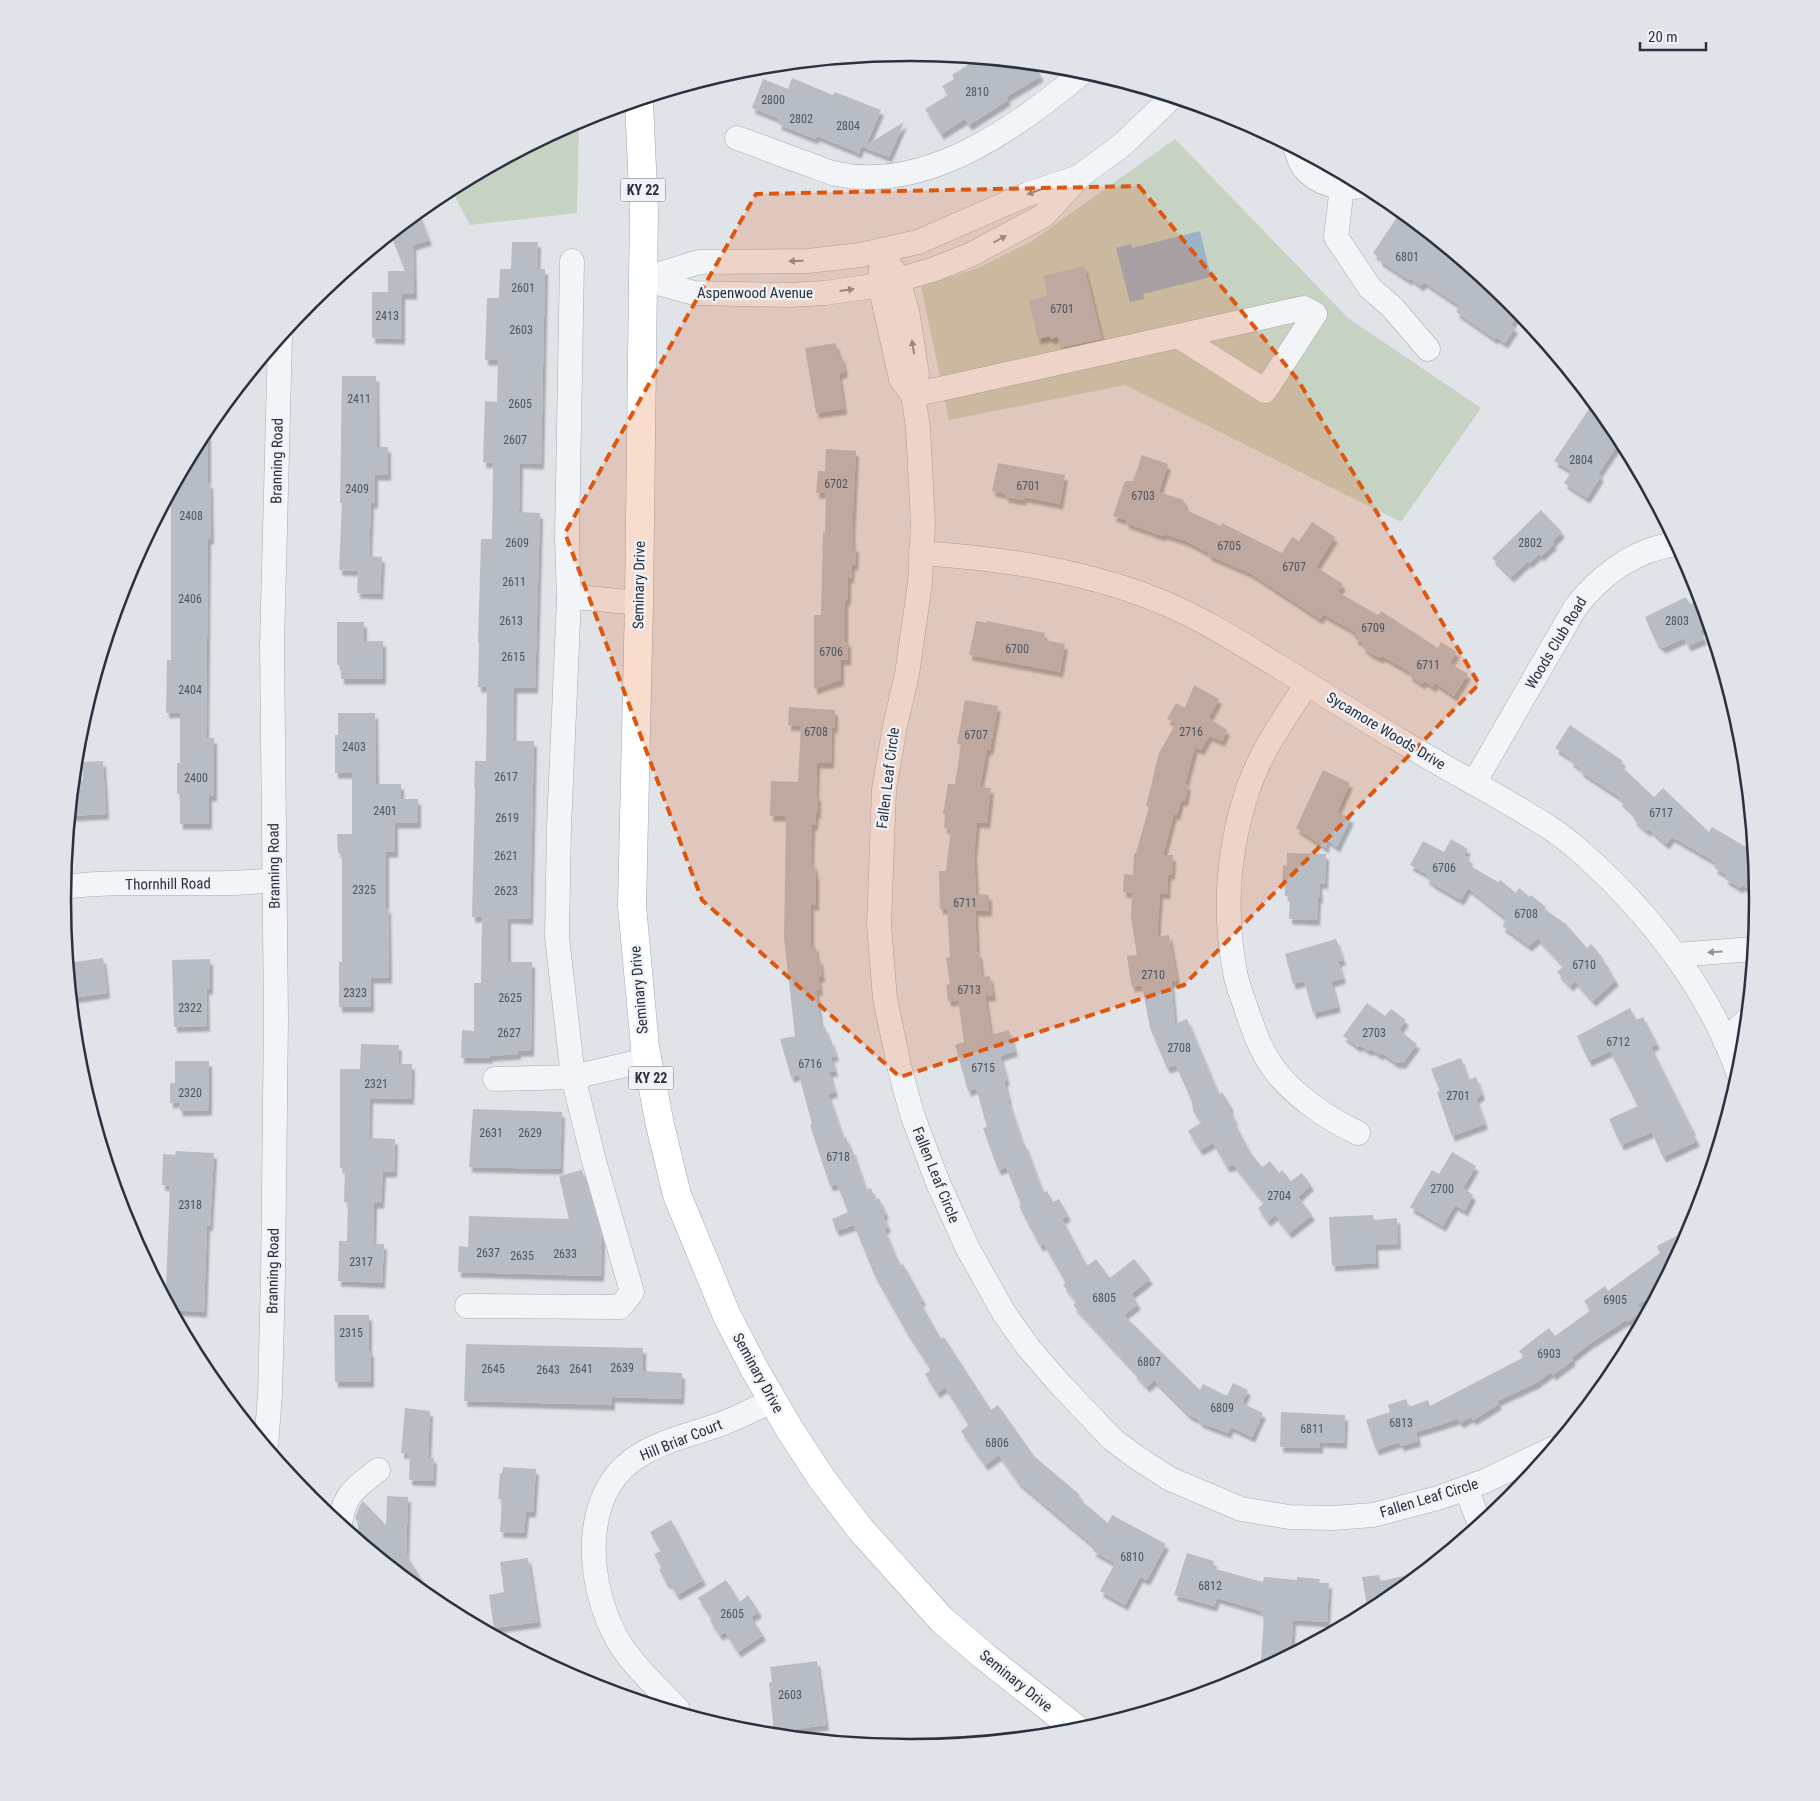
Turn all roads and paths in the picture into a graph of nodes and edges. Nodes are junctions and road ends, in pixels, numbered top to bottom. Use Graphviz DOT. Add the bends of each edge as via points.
graph roads {
  1 [pos="1076,78"];
  2 [pos="1167,102"];
  3 [pos="639,106"];
  4 [pos="737,138"];
  5 [pos="1299,158"];
  6 [pos="1080,176"];
  7 [pos="1350,186"];
  8 [pos="1353,188"];
  9 [pos="881,250"];
  10 [pos="572,261"];
  11 [pos="643,279"];
  12 [pos="889,282"];
  13 [pos="1178,336"];
  14 [pos="280,346"];
  15 [pos="1428,349"];
  16 [pos="912,395"];
  17 [pos="1669,543"];
  18 [pos="921,553"];
  19 [pos="569,599"];
  20 [pos="639,603"];
  21 [pos="1307,684"];
  22 [pos="1474,783"];
  23 [pos="273,880"];
  24 [pos="71,887"];
  25 [pos="1747,949"];
  26 [pos="1676,955"];
  27 [pos="1739,1026"];
  28 [pos="1725,1040"];
  29 [pos="647,1060"];
  30 [pos="1733,1061"];
  31 [pos="573,1076"];
  32 [pos="495,1079"];
  33 [pos="1358,1132"];
  34 [pos="467,1306"];
  35 [pos="772,1401"];
  36 [pos="267,1439"];
  37 [pos="1540,1455"];
  38 [pos="378,1470"];
  39 [pos="1466,1488"];
  40 [pos="341,1516"];
  41 [pos="1477,1518"];
  42 [pos="674,1705"];
  43 [pos="1070,1725"];
  1 -- 4 [label="street" via="1054,97 990,140 898,176 868,178 836,174"];
  2 -- 6 [label="street, Aspenwood Avenue" via="1122,145"];
  3 -- 11 [label="main road, Seminary Drive / KY 22"];
  5 -- 7 [label="street" via="1304,168 1318,181"];
  6 -- 9 [label="street, Aspenwood Avenue, one-way" via="1028,194 918,242"];
  12 -- 6 [label="street, Aspenwood Avenue, one-way" via="970,255 1043,216"];
  8 -- 15 [label="street" via="1336,237 1370,288 1392,307"];
  9 -- 11 [label="street, Aspenwood Avenue, one-way" via="808,261 699,262"];
  9 -- 12 [label="street, Fallen Leaf Circle"];
  10 -- 19 [label="street" via="567,538"];
  11 -- 12 [label="street, Aspenwood Avenue, one-way" via="694,293 753,295 808,294"];
  11 -- 20 [label="main road, Seminary Drive / KY 22"];
  12 -- 16 [label="street, Fallen Leaf Circle" via="907,311 917,374"];
  13 -- 13 [label="street" via="1304,308 1315,314 1265,392"];
  13 -- 16 [label="street"];
  14 -- 23 [label="street, Branning Road" via="272,645"];
  16 -- 18 [label="street, Fallen Leaf Circle" via="918,428 923,523"];
  17 -- 22 [label="street, Woods Club Road" via="1639,554 1604,576 1587,592"];
  18 -- 21 [label="street, Sycamore Woods Drive" via="1016,563 1069,572 1118,586 1218,629"];
  18 -- 39 [label="street, Fallen Leaf Circle" via="907,674 894,726 884,790 879,925 885,999 912,1114 934,1175 968,1249 1004,1313 1028,1347 1112,1439 1170,1479 1225,1503 1289,1517 1332,1518 1373,1515"];
  19 -- 20 [label="street"];
  19 -- 31 [label="street" via="557,937"];
  20 -- 29 [label="main road, Seminary Drive / KY 22" via="632,906"];
  21 -- 22 [label="street, Sycamore Woods Drive"];
  21 -- 33 [label="street" via="1272,738 1248,787 1232,851 1228,887 1229,931 1235,973 1257,1040 1274,1069 1306,1100 1344,1127"];
  22 -- 26 [label="street, Sycamore Woods Drive" via="1552,829 1582,852 1641,911"];
  23 -- 24 [label="street, Thornhill Road"];
  23 -- 36 [label="street, Branning Road" via="276,1017 273,1277"];
  25 -- 26 [label="street, one-way"];
  26 -- 28 [label="street, Sycamore Woods Drive" via="1696,983"];
  27 -- 28 [label="street"];
  28 -- 30 [label="street, Sycamore Woods Drive"];
  29 -- 31 [label="street"];
  29 -- 35 [label="main road, Seminary Drive / KY 22" via="677,1195 726,1316"];
  31 -- 32 [label="street"];
  31 -- 34 [label="street" via="632,1292 620,1308"];
  35 -- 42 [label="street, Hill Briar Court" via="723,1424 640,1455 615,1478 602,1498 593,1552 604,1614 618,1641 650,1682"];
  35 -- 43 [label="main road, Seminary Drive / KY 22" via="822,1479 861,1530 942,1620"];
  37 -- 39 [label="street, Fallen Leaf Circle"];
  38 -- 40 [label="street" via="350,1493"];
  39 -- 41 [label="street"];
}
